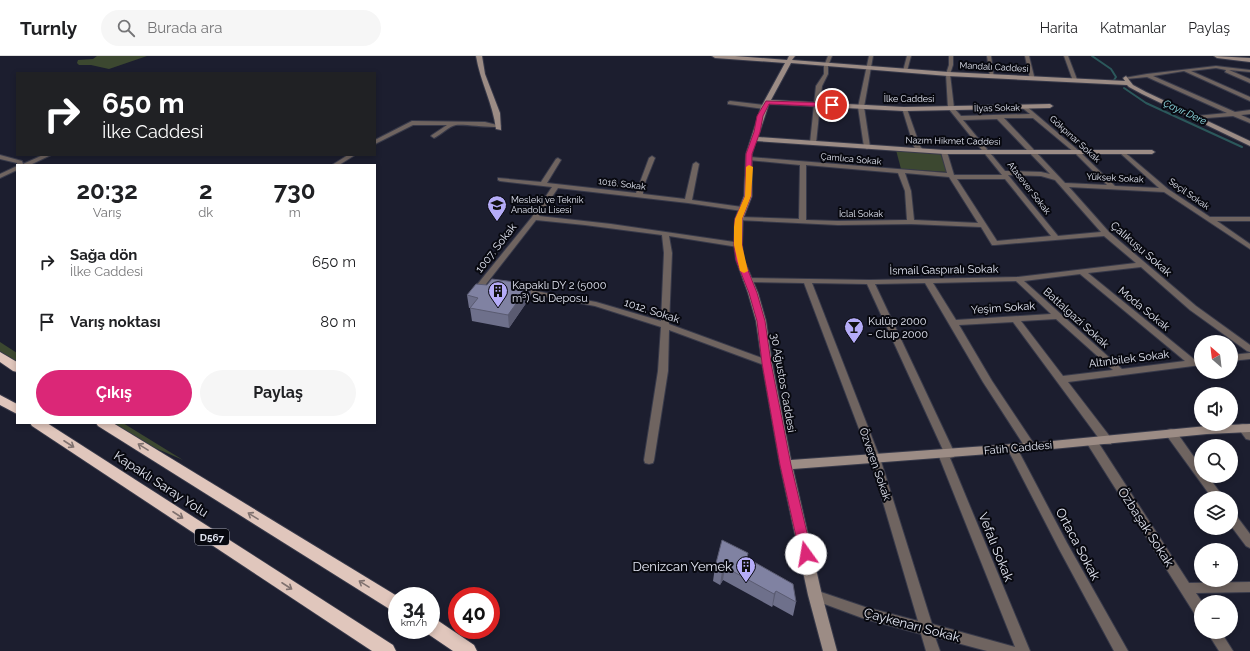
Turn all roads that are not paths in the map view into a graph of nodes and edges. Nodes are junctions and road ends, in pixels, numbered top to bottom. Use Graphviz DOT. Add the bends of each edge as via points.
graph roads {
  1 [pos="479,56"];
  2 [pos="716,56"];
  3 [pos="830,56"];
  4 [pos="871,56"];
  5 [pos="909,56"];
  6 [pos="951,56"];
  7 [pos="989,56"];
  8 [pos="1027,56"];
  9 [pos="1066,56"];
  10 [pos="1217,56"];
  11 [pos="1227,57"];
  12 [pos="790,59"];
  13 [pos="1250,60"];
  14 [pos="826,66"];
  15 [pos="1216,67"];
  16 [pos="868,68"];
  17 [pos="905,70"];
  18 [pos="1184,70"];
  19 [pos="1250,71"];
  20 [pos="948,74"];
  21 [pos="1147,75"];
  22 [pos="992,76"];
  23 [pos="1033,79"];
  24 [pos="1126,80"];
  25 [pos="1076,81"];
  26 [pos="1250,81"];
  27 [pos="1250,99"];
  28 [pos="730,103"];
  29 [pos="817,104"];
  30 [pos="766,105"];
  31 [pos="1024,106"];
  32 [pos="1050,106"];
  33 [pos="860,107"];
  34 [pos="951,108"];
  35 [pos="904,109"];
  36 [pos="1250,112"];
  37 [pos="1232,113"];
  38 [pos="1035,116"];
  39 [pos="999,117"];
  40 [pos="958,118"];
  41 [pos="1196,118"];
  42 [pos="1250,121"];
  43 [pos="454,124"];
  44 [pos="498,128"];
  45 [pos="434,136"];
  46 [pos="754,139"];
  47 [pos="376,141"];
  48 [pos="813,143"];
  49 [pos="1250,144"];
  50 [pos="867,147"];
  51 [pos="920,150"];
  52 [pos="1032,151"];
  53 [pos="944,152"];
  54 [pos="987,152"];
  55 [pos="1077,152"];
  56 [pos="1122,152"];
  57 [pos="1152,152"];
  58 [pos="46,156"];
  59 [pos="350,156"];
  60 [pos="0,157"];
  61 [pos="652,158"];
  62 [pos="750,159"];
  63 [pos="558,160"];
  64 [pos="20,164"];
  65 [pos="27,164"];
  66 [pos="337,164"];
  67 [pos="696,164"];
  68 [pos="803,164"];
  69 [pos="16,168"];
  70 [pos="901,172"];
  71 [pos="1005,175"];
  72 [pos="0,176"];
  73 [pos="952,176"];
  74 [pos="1057,178"];
  75 [pos="500,179"];
  76 [pos="543,184"];
  77 [pos="557,185"];
  78 [pos="1063,185"];
  79 [pos="1113,187"];
  80 [pos="1166,190"];
  81 [pos="639,195"];
  82 [pos="688,201"];
  83 [pos="741,214"];
  84 [pos="534,218"];
  85 [pos="1209,219"];
  86 [pos="1250,219"];
  87 [pos="802,222"];
  88 [pos="911,222"];
  89 [pos="984,225"];
  90 [pos="665,234"];
  91 [pos="1106,234"];
  92 [pos="1055,237"];
  93 [pos="738,245"];
  94 [pos="1250,246"];
  95 [pos="1141,265"];
  96 [pos="1082,272"];
  97 [pos="1018,279"];
  98 [pos="747,280"];
  99 [pos="807,280"];
  100 [pos="928,281"];
  101 [pos="870,282"];
  102 [pos="494,287"];
  103 [pos="509,289"];
  104 [pos="1056,316"];
  105 [pos="1015,319"];
  106 [pos="952,323"];
  107 [pos="664,325"];
  108 [pos="1250,349"];
  109 [pos="0,356"];
  110 [pos="1250,356"];
  111 [pos="1238,357"];
  112 [pos="1194,361"];
  113 [pos="767,363"];
  114 [pos="1194,363"];
  115 [pos="16,367"];
  116 [pos="1120,372"];
  117 [pos="1060,380"];
  118 [pos="0,399"];
  119 [pos="16,409"];
  120 [pos="39,424"];
  121 [pos="105,424"];
  122 [pos="1248,431"];
  123 [pos="1171,433"];
  124 [pos="1107,441"];
  125 [pos="1092,442"];
  126 [pos="1012,448"];
  127 [pos="1031,448"];
  128 [pos="947,454"];
  129 [pos="875,458"];
  130 [pos="649,460"];
  131 [pos="786,465"];
  132 [pos="1194,466"];
  133 [pos="1206,483"];
  134 [pos="1213,491"];
  135 [pos="1238,526"];
  136 [pos="1250,543"];
  137 [pos="1186,588"];
  138 [pos="1250,588"];
  139 [pos="815,595"];
  140 [pos="388,599"];
  141 [pos="1194,601"];
  142 [pos="927,630"];
  143 [pos="440,632"];
  144 [pos="1218,639"];
  145 [pos="387,651"];
  146 [pos="468,651"];
  147 [pos="830,651"];
  148 [pos="934,651"];
  149 [pos="1010,651"];
  150 [pos="1024,651"];
  151 [pos="1121,651"];
  152 [pos="1226,651"];
  1 -- 44 [label="street" via="482,74 497,113"];
  2 -- 12 [label="street, Mandalı Caddesi"];
  3 -- 14 [label="street"];
  4 -- 16 [label="street"];
  5 -- 17 [label="street"];
  6 -- 20 [label="street"];
  7 -- 22 [label="street"];
  8 -- 23 [label="street"];
  9 -- 25 [label="street"];
  10 -- 11 [label="street"];
  11 -- 13 [label="street"];
  12 -- 14 [label="street, Mandalı Caddesi"];
  12 -- 30 [label="street, 30 Ağustos Caddesi"];
  14 -- 16 [label="street, Mandalı Caddesi"];
  14 -- 29 [label="street" via="826,74 819,86"];
  15 -- 18 [label="street"];
  15 -- 19 [label="street"];
  15 -- 26 [label="street"];
  16 -- 17 [label="street, Mandalı Caddesi"];
  16 -- 33 [label="street"];
  17 -- 20 [label="street, Mandalı Caddesi"];
  18 -- 21 [label="street"];
  18 -- 27 [label="street"];
  20 -- 22 [label="street, Mandalı Caddesi"];
  20 -- 34 [label="street"];
  21 -- 24 [label="street"];
  21 -- 37 [label="street"];
  22 -- 23 [label="street, Mandalı Caddesi"];
  23 -- 25 [label="street, Mandalı Caddesi"];
  24 -- 25 [label="street, Mandalı Caddesi"];
  24 -- 41 [label="street" via="1144,93"];
  28 -- 30 [label="street"];
  29 -- 30 [label="street, İlke Caddesi"];
  29 -- 33 [label="street, İlke Caddesi"];
  29 -- 48 [label="street"];
  30 -- 46 [label="street, 30 Ağustos Caddesi"];
  31 -- 32 [label="street, İlke Caddesi"];
  31 -- 34 [label="street, İlke Caddesi"];
  31 -- 38 [label="street, Gökpınar Sokak"];
  33 -- 35 [label="street, İlke Caddesi"];
  33 -- 50 [label="street"];
  34 -- 35 [label="street, İlke Caddesi"];
  34 -- 40 [label="street, Atasever Sokak"];
  35 -- 51 [label="street"];
  36 -- 37 [label="street"];
  37 -- 41 [label="street"];
  37 -- 42 [label="street"];
  38 -- 39 [label="street, İlyas Sokak"];
  38 -- 55 [label="street, Gökpınar Sokak"];
  39 -- 40 [label="street, İlyas Sokak"];
  39 -- 52 [label="street, Çalıkuşu Sokak"];
  40 -- 54 [label="street, Atasever Sokak"];
  41 -- 49 [label="street"];
  43 -- 44 [label="street" via="485,124"];
  43 -- 45 [label="street"];
  43 -- 47 [label="street" via="412,123"];
  46 -- 48 [label="street, Nazım Hikmet Caddesi"];
  46 -- 62 [label="street, 30 Ağustos Caddesi"];
  48 -- 50 [label="street, Nazım Hikmet Caddesi"];
  50 -- 51 [label="street, Nazım Hikmet Caddesi"];
  51 -- 53 [label="street, Nazım Hikmet Caddesi"];
  52 -- 54 [label="street, Nazım Hikmet Caddesi"];
  52 -- 55 [label="street, Nazım Hikmet Caddesi"];
  52 -- 74 [label="street, Çalıkuşu Sokak"];
  53 -- 54 [label="street, Nazım Hikmet Caddesi"];
  53 -- 73 [label="street"];
  54 -- 71 [label="street, Atasever Sokak"];
  55 -- 56 [label="street, Nazım Hikmet Caddesi"];
  55 -- 79 [label="street, Gökpınar Sokak"];
  56 -- 57 [label="street, Nazım Hikmet Caddesi"];
  56 -- 80 [label="street, Seçil Sokak"];
  58 -- 65 [label="street"];
  59 -- 66 [label="street"];
  60 -- 64 [label="street"];
  61 -- 81 [label="street"];
  62 -- 68 [label="street, Çamlıca Sokak"];
  62 -- 83 [label="street, 30 Ağustos Caddesi" via="748,196"];
  63 -- 76 [label="street"];
  67 -- 82 [label="street"];
  68 -- 70 [label="street, Çamlıca Sokak"];
  68 -- 87 [label="street"];
  69 -- 72 [label="street"];
  70 -- 73 [label="street, Çamlıca Sokak"];
  70 -- 88 [label="street" via="908,195"];
  71 -- 73 [label="street, Çamlıca Sokak"];
  71 -- 74 [label="street, Çamlıca Sokak" via="1049,175"];
  71 -- 92 [label="street, Atasever Sokak"];
  73 -- 89 [label="street"];
  74 -- 78 [label="street, Çalıkuşu Sokak"];
  75 -- 76 [label="street, 1016. Sokak"];
  76 -- 77 [label="street, 1016. Sokak"];
  77 -- 81 [label="street, 1016. Sokak"];
  77 -- 84 [label="street, 1007. Sokak"];
  78 -- 79 [label="street, Yüksek Sokak"];
  78 -- 91 [label="street, Çalıkuşu Sokak"];
  79 -- 80 [label="street, Yüksek Sokak"];
  80 -- 85 [label="street, Seçil Sokak"];
  81 -- 82 [label="street, 1016. Sokak"];
  82 -- 83 [label="street, 1016. Sokak"];
  83 -- 87 [label="street, İclal Sokak"];
  83 -- 93 [label="street, 30 Ağustos Caddesi"];
  84 -- 90 [label="street" via="571,220"];
  84 -- 102 [label="street, 1007. Sokak" via="480,286"];
  85 -- 86 [label="street"];
  85 -- 94 [label="street, Seçil Sokak"];
  87 -- 88 [label="street, İclal Sokak"];
  88 -- 89 [label="street, İclal Sokak"];
  89 -- 92 [label="street" via="995,243"];
  90 -- 93 [label="street"];
  90 -- 107 [label="street" via="668,253"];
  91 -- 92 [label="street"];
  91 -- 95 [label="street, Çalıkuşu Sokak"];
  93 -- 98 [label="street, 30 Ağustos Caddesi"];
  95 -- 96 [label="street, İsmail Gaspıralı Sokak"];
  95 -- 108 [label="street, Çalıkuşu Sokak" via="1193,308"];
  96 -- 97 [label="street, İsmail Gaspıralı Sokak"];
  96 -- 112 [label="street, Moda Sokak"];
  97 -- 100 [label="street, İsmail Gaspıralı Sokak"];
  97 -- 104 [label="street, Battalgazi Sokak"];
  98 -- 99 [label="street, İsmail Gaspıralı Sokak"];
  98 -- 113 [label="street, 30 Ağustos Caddesi" via="761,321"];
  99 -- 101 [label="street, İsmail Gaspıralı Sokak"];
  99 -- 129 [label="street, Özveren Sokak"];
  100 -- 101 [label="street, İsmail Gaspıralı Sokak"];
  100 -- 106 [label="street"];
  101 -- 128 [label="street, Vefalı Sokak"];
  103 -- 107 [label="street, 1012. Sokak" via="596,304"];
  104 -- 105 [label="street, Yeşim Sokak"];
  104 -- 116 [label="street, Battalgazi Sokak"];
  105 -- 106 [label="street, Yeşim Sokak"];
  105 -- 117 [label="street"];
  106 -- 127 [label="street"];
  107 -- 113 [label="street, 1012. Sokak"];
  107 -- 130 [label="street" via="663,371"];
  109 -- 115 [label="highway"];
  110 -- 111 [label="street"];
  113 -- 131 [label="street, 30 Ağustos Caddesi"];
  114 -- 116 [label="street, Altınbilek Sokak"];
  116 -- 117 [label="street, Altınbilek Sokak"];
  117 -- 124 [label="street"];
  118 -- 119 [label="highway"];
  120 -- 145 [label="highway, Kapaklı Saray Yolu / D567, one-way"];
  140 -- 121 [label="highway, Kapaklı Saray Yolu, one-way"];
  122 -- 123 [label="street, Fatih Caddesi"];
  123 -- 124 [label="street, Fatih Caddesi"];
  123 -- 132 [label="street"];
  124 -- 125 [label="street, Fatih Caddesi"];
  125 -- 127 [label="street, Fatih Caddesi"];
  125 -- 137 [label="street, Özbaşak Sokak"];
  126 -- 127 [label="street, Fatih Caddesi"];
  126 -- 128 [label="street, Fatih Caddesi"];
  126 -- 151 [label="street, Ortaca Sokak"];
  128 -- 129 [label="street, Fatih Caddesi"];
  128 -- 150 [label="street, Vefalı Sokak"];
  129 -- 131 [label="street, Fatih Caddesi"];
  129 -- 142 [label="street, Özveren Sokak"];
  131 -- 139 [label="street, 30 Ağustos Caddesi"];
  133 -- 134 [label="street"];
  135 -- 136 [label="street"];
  137 -- 138 [label="street"];
  137 -- 141 [label="street, Özbaşak Sokak"];
  139 -- 142 [label="street, Çaykenarı Sokak" via="865,613"];
  139 -- 147 [label="street, 30 Ağustos Caddesi"];
  142 -- 148 [label="street, Özveren Sokak"];
  142 -- 149 [label="street, Çaykenarı Sokak"];
  143 -- 146 [label="highway"];
  144 -- 152 [label="street"];
}
